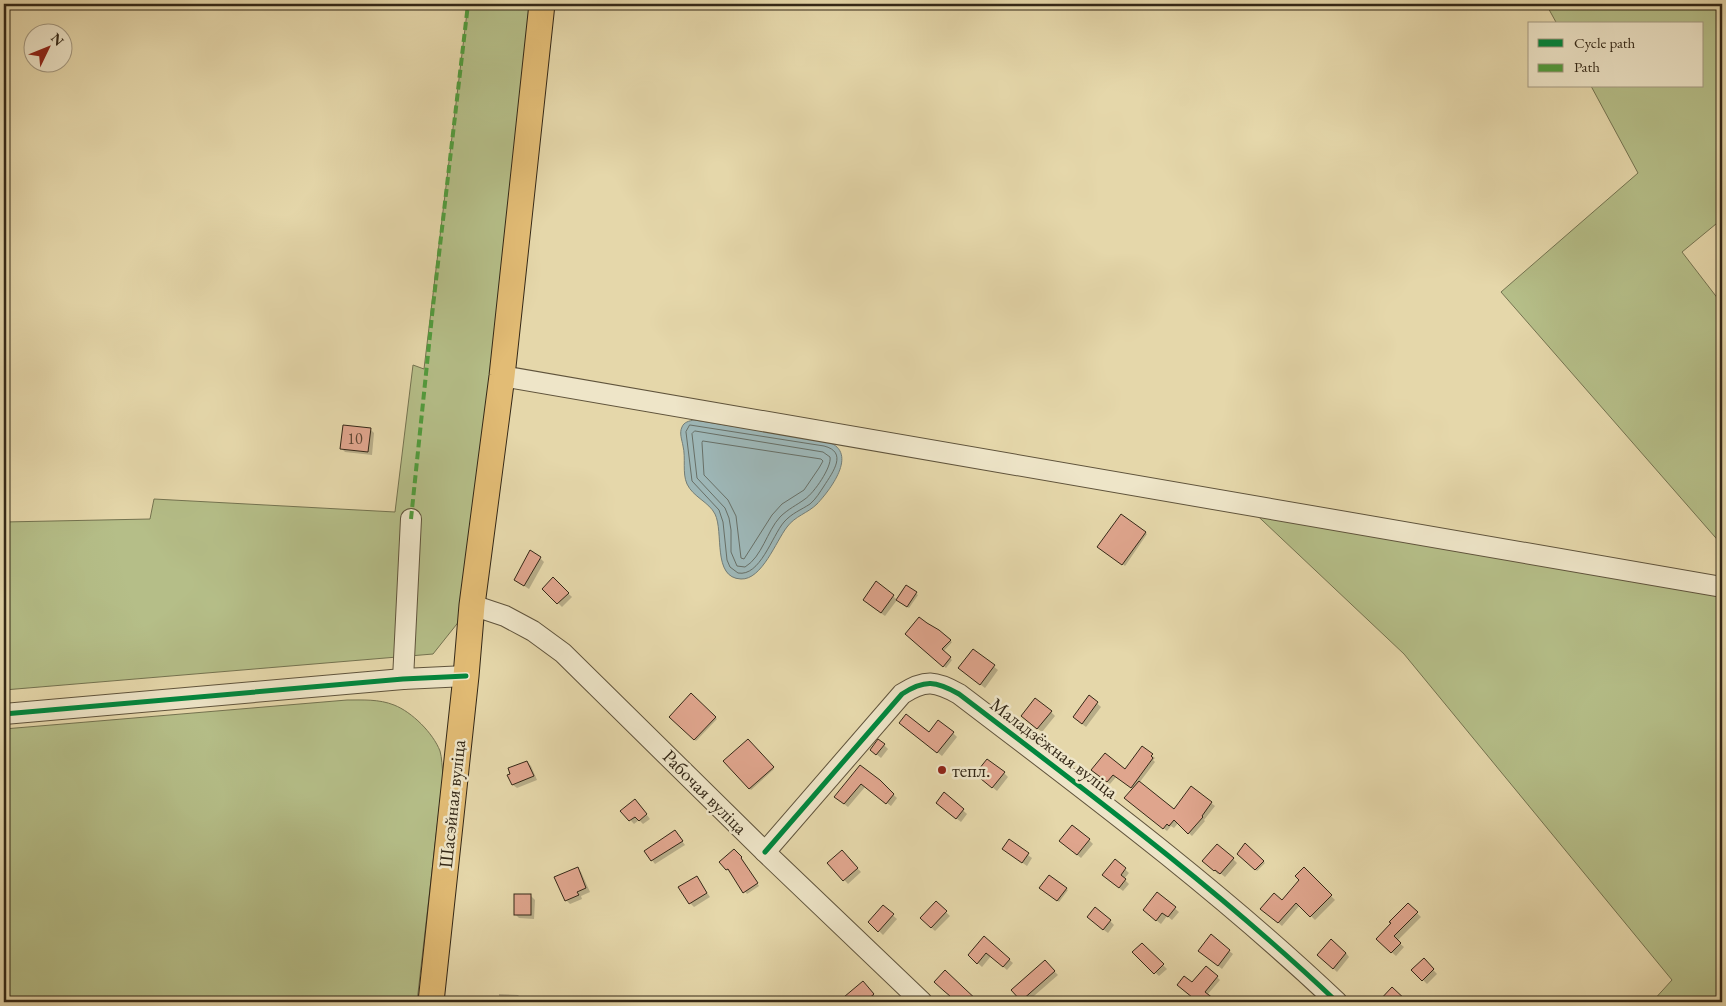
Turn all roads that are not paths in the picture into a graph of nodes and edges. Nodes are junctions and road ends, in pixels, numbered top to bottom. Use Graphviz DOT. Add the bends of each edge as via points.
graph roads {
  1 [pos="542,4"];
  2 [pos="502,376"];
  3 [pos="411,519"];
  4 [pos="1722,587"];
  5 [pos="472,605"];
  6 [pos="466,676"];
  7 [pos="403,679"];
  8 [pos="4,714"];
  9 [pos="765,852"];
  10 [pos="431,1002"];
  11 [pos="922,1002"];
  12 [pos="1337,1002"];
  1 -- 2 [label="main road, Шасэйная вуліца"];
  2 -- 4 [label="street"];
  2 -- 5 [label="main road, Шасэйная вуліца"];
  3 -- 7 [label="street"];
  5 -- 6 [label="main road, Шасэйная вуліца"];
  5 -- 9 [label="street, Рабочая вуліца" via="505,616 563,652"];
  6 -- 7 [label="street"];
  6 -- 10 [label="main road, Шасэйная вуліца"];
  7 -- 8 [label="street"];
  9 -- 11 [label="street, Рабочая вуліца"];
  9 -- 12 [label="street, Маладзёжная вуліца" via="902,694 915,685 930,682 959,694 1099,800 1261,933"];
}
